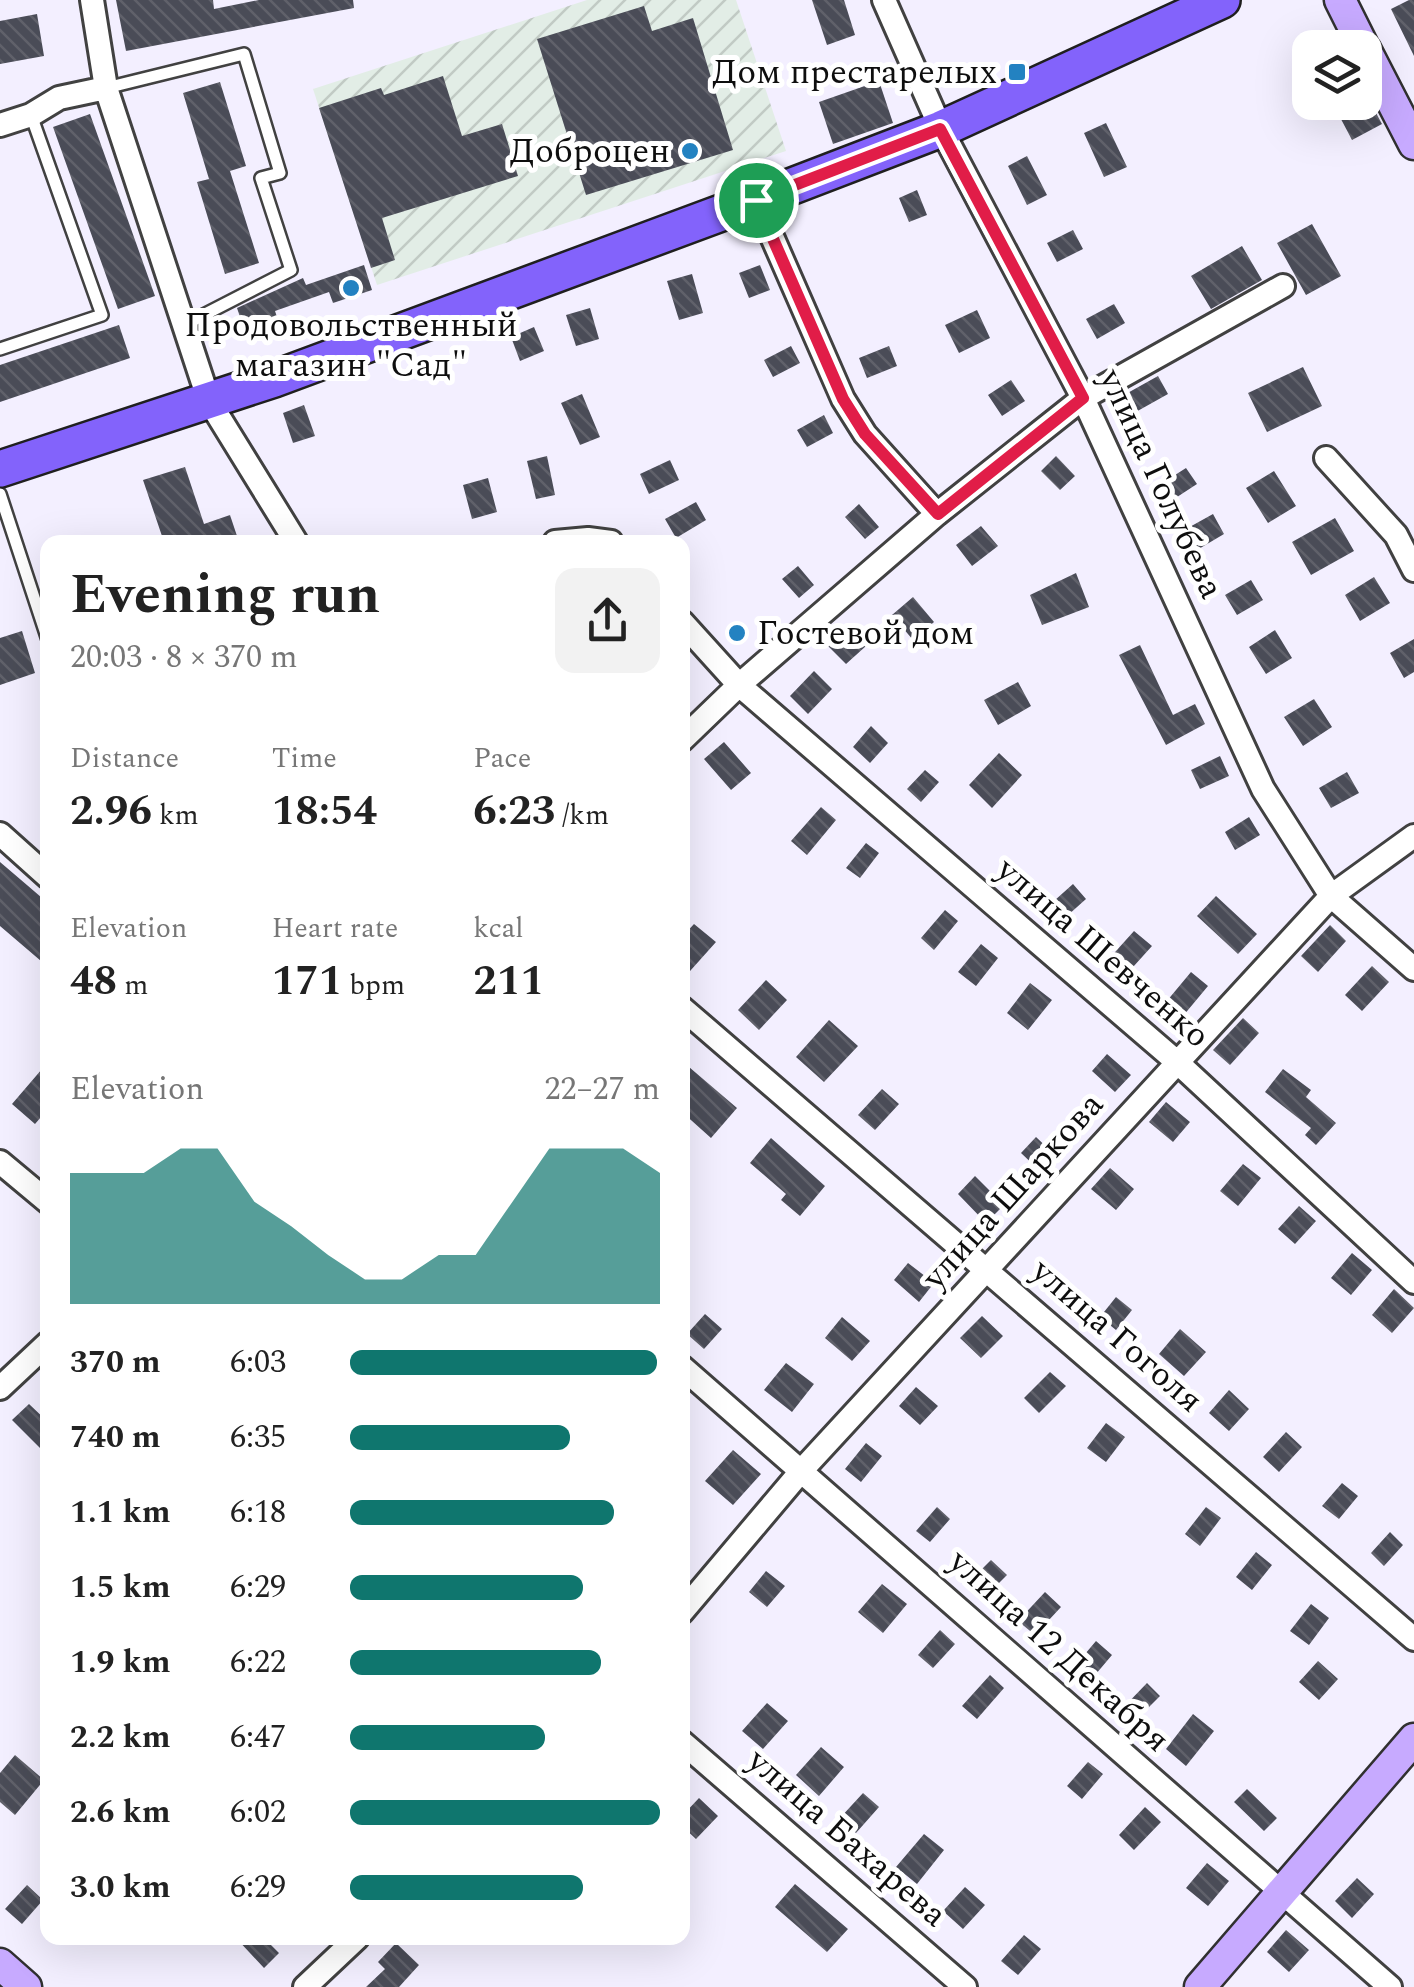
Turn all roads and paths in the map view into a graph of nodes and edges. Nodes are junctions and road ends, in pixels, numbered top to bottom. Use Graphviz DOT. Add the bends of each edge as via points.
graph roads {
  1 [pos="92,0"];
  2 [pos="884,0"];
  3 [pos="1222,0"];
  4 [pos="1340,0"];
  5 [pos="1356,30"];
  6 [pos="1382,81"];
  7 [pos="106,88"];
  8 [pos="30,115"];
  9 [pos="0,126"];
  10 [pos="940,129"];
  11 [pos="1414,144"];
  12 [pos="756,200"];
  13 [pos="1283,286"];
  14 [pos="182,326"];
  15 [pos="0,349"];
  16 [pos="1083,398"];
  17 [pos="210,401"];
  18 [pos="1326,458"];
  19 [pos="0,469"];
  20 [pos="0,494"];
  21 [pos="938,514"];
  22 [pos="292,535"];
  23 [pos="1414,570"];
  24 [pos="40,616"];
  25 [pos="690,631"];
  26 [pos="739,685"];
  27 [pos="690,732"];
  28 [pos="0,834"];
  29 [pos="1414,836"];
  30 [pos="40,869"];
  31 [pos="1331,896"];
  32 [pos="1414,968"];
  33 [pos="690,1015"];
  34 [pos="1177,1062"];
  35 [pos="0,1162"];
  36 [pos="40,1195"];
  37 [pos="988,1272"];
  38 [pos="1414,1282"];
  39 [pos="40,1350"];
  40 [pos="690,1374"];
  41 [pos="0,1388"];
  42 [pos="802,1470"];
  43 [pos="690,1603"];
  44 [pos="1414,1638"];
  45 [pos="1414,1739"];
  46 [pos="690,1749"];
  47 [pos="1281,1894"];
  48 [pos="350,1945"];
  49 [pos="0,1964"];
  50 [pos="26,1987"];
  51 [pos="305,1987"];
  52 [pos="965,1987"];
  53 [pos="1200,1987"];
  54 [pos="1390,1987"];
  1 -- 7 [label="street"];
  2 -- 10 [label="street, улица Голубева"];
  3 -- 10 [label="main road"];
  4 -- 5 [label="main road"];
  6 -- 11 [label="main road"];
  7 -- 8 [label="street" via="59,98"];
  7 -- 14 [label="street"];
  7 -- 14 [label="lane" via="244,54 280,173 261,178 291,270"];
  8 -- 9 [label="street"];
  8 -- 15 [label="lane" via="102,315"];
  10 -- 12 [label="main road"];
  10 -- 16 [label="street, улица Голубева"];
  12 -- 17 [label="main road"];
  12 -- 21 [label="street" via="843,399 865,434"];
  13 -- 16 [label="street"];
  14 -- 17 [label="street"];
  16 -- 21 [label="street"];
  16 -- 31 [label="street, улица Голубева" via="1263,789"];
  17 -- 19 [label="main road"];
  17 -- 22 [label="street"];
  18 -- 23 [label="street" via="1396,535"];
  20 -- 24 [label="lane"];
  21 -- 26 [label="street"];
  25 -- 26 [label="street, улица Шевченко"];
  26 -- 27 [label="street"];
  26 -- 34 [label="street, улица Шевченко"];
  28 -- 30 [label="street"];
  29 -- 31 [label="street, улица Шаркова"];
  31 -- 32 [label="street, улица Голубева"];
  31 -- 34 [label="street, улица Шаркова"];
  33 -- 37 [label="street, улица Гоголя"];
  34 -- 37 [label="street, улица Шаркова"];
  34 -- 38 [label="street, улица Шевченко"];
  35 -- 36 [label="street"];
  37 -- 42 [label="street, улица Шаркова"];
  37 -- 44 [label="street, улица Гоголя"];
  39 -- 41 [label="street"];
  40 -- 42 [label="street, улица 12 Декабря"];
  42 -- 43 [label="street, улица Шаркова"];
  42 -- 47 [label="street, улица 12 Декабря"];
  45 -- 47 [label="main road"];
  46 -- 52 [label="street, улица Бахарева"];
  47 -- 53 [label="main road"];
  47 -- 54 [label="street, улица 12 Декабря"];
  48 -- 51 [label="street"];
  49 -- 50 [label="main road"];
}
